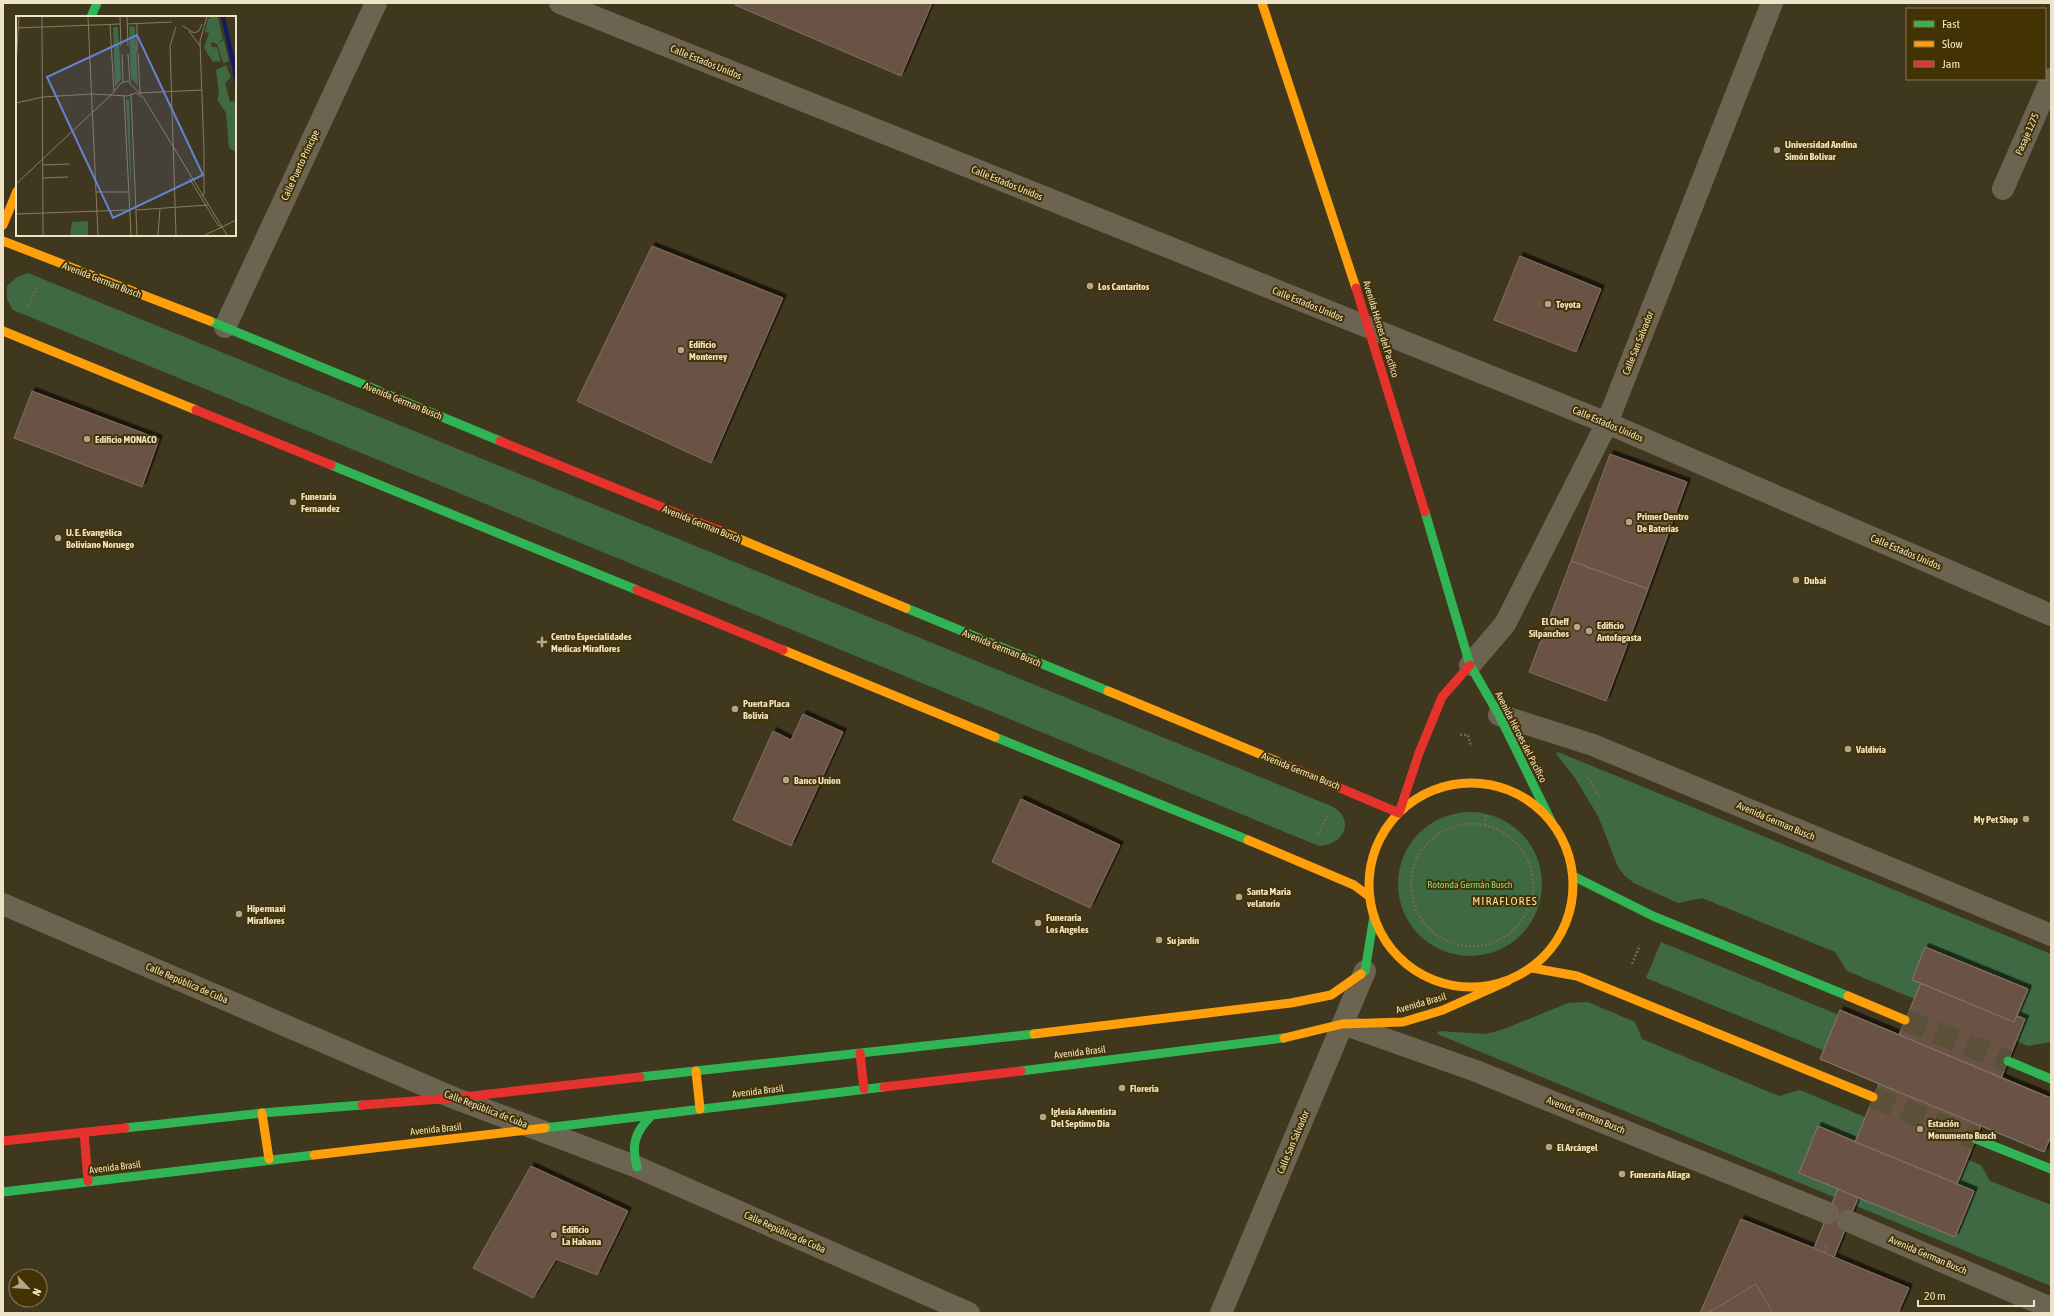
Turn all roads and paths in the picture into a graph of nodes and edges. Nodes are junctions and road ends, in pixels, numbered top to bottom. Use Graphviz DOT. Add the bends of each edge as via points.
graph roads {
  1 [pos="97,3"];
  2 [pos="376,3"];
  3 [pos="560,3"];
  4 [pos="1262,3"];
  5 [pos="1772,3"];
  6 [pos="91,16"];
  7 [pos="2051,79"];
  8 [pos="2003,189"];
  9 [pos="16,193"];
  10 [pos="3,225"];
  11 [pos="3,241"];
  12 [pos="38,286"];
  13 [pos="28,308"];
  14 [pos="225,327"];
  15 [pos="1370,329"];
  16 [pos="3,331"];
  17 [pos="1607,423"];
  18 [pos="2051,614"];
  19 [pos="1470,665"];
  20 [pos="1499,715"];
  21 [pos="1454,736"];
  22 [pos="1471,746"];
  23 [pos="1328,812"];
  24 [pos="1399,813"];
  25 [pos="1486,815"];
  26 [pos="1551,821"];
  27 [pos="1484,825"];
  28 [pos="1317,837"];
  29 [pos="1573,876"];
  30 [pos="1370,898"];
  31 [pos="3,904"];
  32 [pos="1374,916"];
  33 [pos="2051,935"];
  34 [pos="1642,943"];
  35 [pos="1532,968"];
  36 [pos="1365,970"];
  37 [pos="1629,972"];
  38 [pos="1508,981"];
  39 [pos="1906,1020"];
  40 [pos="1342,1024"];
  41 [pos="860,1053"];
  42 [pos="2008,1061"];
  43 [pos="696,1071"];
  44 [pos="2051,1079"];
  45 [pos="864,1089"];
  46 [pos="1873,1097"];
  47 [pos="454,1098"];
  48 [pos="700,1109"];
  49 [pos="262,1113"];
  50 [pos="651,1116"];
  51 [pos="538,1129"];
  52 [pos="84,1132"];
  53 [pos="1976,1139"];
  54 [pos="3,1141"];
  55 [pos="269,1159"];
  56 [pos="637,1167"];
  57 [pos="2051,1169"];
  58 [pos="88,1181"];
  59 [pos="3,1192"];
  60 [pos="2051,1308"];
  61 [pos="969,1313"];
  62 [pos="1221,1313"];
  1 -- 6 [label="main road"];
  2 -- 14 [label="street, Calle Puerto Principe"];
  3 -- 15 [label="street, Calle Estados Unidos"];
  4 -- 15 [label="main road, Avenida Héroes del Pacífico"];
  5 -- 17 [label="street, Calle San Salvador"];
  7 -- 8 [label="street, Pasaje 1275"];
  9 -- 10 [label="main road"];
  11 -- 14 [label="main road, Avenida German Busch"];
  12 -- 13 [label="path"];
  14 -- 24 [label="main road, Avenida German Busch"];
  15 -- 17 [label="street, Calle Estados Unidos"];
  15 -- 19 [label="main road, Avenida Héroes del Pacífico"];
  16 -- 30 [label="main road" via="1306,864 1354,884"];
  17 -- 18 [label="street, Calle Estados Unidos"];
  17 -- 19 [label="street, Calle San Salvador" via="1505,624"];
  19 -- 20 [label="main road, Avenida Héroes del Pacífico"];
  19 -- 24 [label="main road" via="1442,697 1421,747"];
  20 -- 26 [label="main road, Avenida Héroes del Pacífico"];
  20 -- 33 [label="street, Avenida German Busch" via="1593,746"];
  21 -- 22 [label="path" via="1468,734"];
  23 -- 28 [label="path"];
  24 -- 26 [label="main road" via="1418,798 1440,788 1479,783 1497,786 1524,797"];
  24 -- 30 [label="main road" via="1385,831 1375,852 1370,874"];
  25 -- 27 [label="path"];
  26 -- 29 [label="main road" via="1566,847"];
  27 -- 27 [label="path" via="1455,826 1434,838 1416,855 1411,867 1412,904 1424,924 1443,940 1466,946 1490,944 1512,933 1527,914 1534,891 1531,867 1520,846 1502,831"];
  29 -- 35 [label="main road" via="1571,902 1564,926 1550,950"];
  29 -- 39 [label="main road" via="1653,916"];
  30 -- 32 [label="main road"];
  31 -- 47 [label="street, Calle República de Cuba"];
  32 -- 36 [label="main road"];
  32 -- 38 [label="main road" via="1392,950 1408,967 1427,978 1453,986 1479,986"];
  34 -- 37 [label="path"];
  35 -- 38 [label="main road"];
  35 -- 46 [label="main road" via="1577,976"];
  36 -- 40 [label="street, Calle San Salvador"];
  36 -- 41 [label="main road" via="1331,995 1291,1003 1058,1035"];
  38 -- 40 [label="main road, Avenida Brasil" via="1443,1010 1403,1022"];
  40 -- 45 [label="main road, Avenida Brasil" via="1279,1039 1060,1062"];
  40 -- 60 [label="street, Avenida German Busch" via="1476,1071 1838,1217"];
  40 -- 62 [label="street, Calle San Salvador"];
  41 -- 43 [label="main road"];
  41 -- 45 [label="main road"];
  42 -- 44 [label="main road"];
  43 -- 47 [label="main road"];
  43 -- 48 [label="main road"];
  45 -- 48 [label="main road, Avenida Brasil"];
  47 -- 49 [label="main road"];
  47 -- 51 [label="street, Calle República de Cuba"];
  48 -- 50 [label="main road, Avenida Brasil"];
  49 -- 52 [label="main road"];
  49 -- 55 [label="main road"];
  50 -- 51 [label="main road, Avenida Brasil"];
  50 -- 56 [label="main road" via="640,1125 634,1139 633,1153"];
  51 -- 55 [label="main road, Avenida Brasil"];
  51 -- 56 [label="street, Calle República de Cuba"];
  52 -- 54 [label="main road"];
  52 -- 58 [label="main road"];
  53 -- 57 [label="main road"];
  55 -- 58 [label="main road, Avenida Brasil"];
  56 -- 61 [label="street, Calle República de Cuba"];
  58 -- 59 [label="main road, Avenida Brasil"];
}
